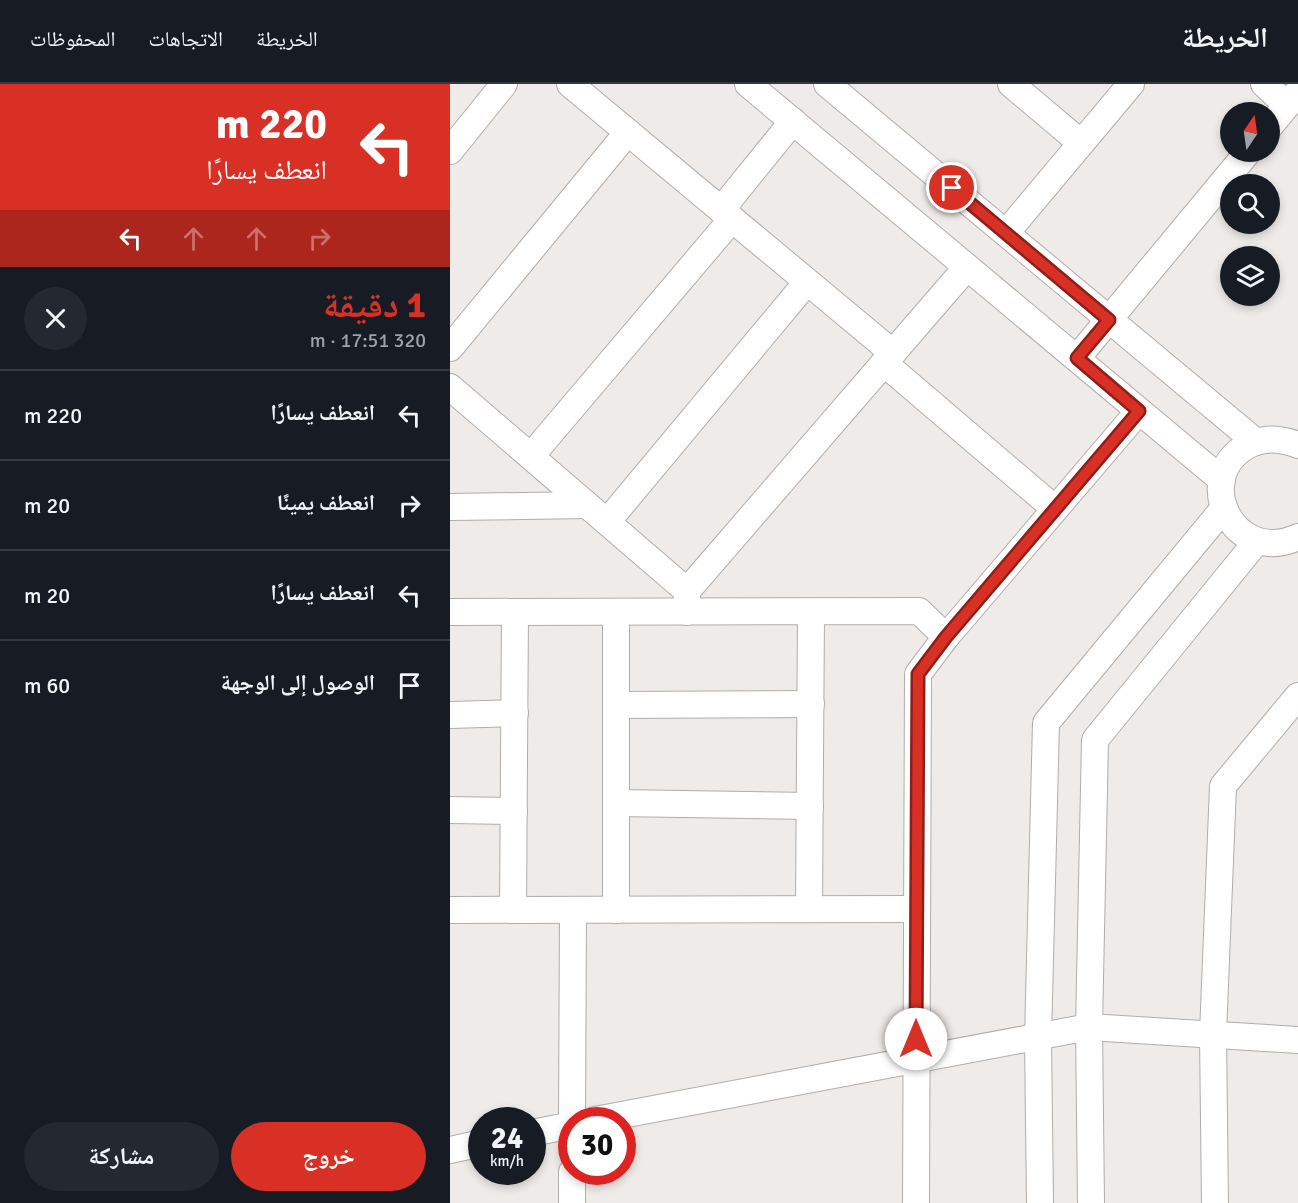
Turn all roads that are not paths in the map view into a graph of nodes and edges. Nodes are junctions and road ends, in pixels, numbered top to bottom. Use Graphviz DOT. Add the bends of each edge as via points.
graph roads {
  1 [pos="504,84"];
  2 [pos="570,84"];
  3 [pos="748,84"];
  4 [pos="827,84"];
  5 [pos="1011,84"];
  6 [pos="1131,84"];
  7 [pos="1264,84"];
  8 [pos="1293,98"];
  9 [pos="1280,114"];
  10 [pos="792,121"];
  11 [pos="628,132"];
  12 [pos="1081,143"];
  13 [pos="450,151"];
  14 [pos="1240,162"];
  15 [pos="726,214"];
  16 [pos="1006,233"];
  17 [pos="967,267"];
  18 [pos="807,282"];
  19 [pos="1109,320"];
  20 [pos="450,348"];
  21 [pos="889,358"];
  22 [pos="1077,358"];
  23 [pos="450,387"];
  24 [pos="1139,411"];
  25 [pos="1256,442"];
  26 [pos="1298,445"];
  27 [pos="531,456"];
  28 [pos="1222,480"];
  29 [pos="586,505"];
  30 [pos="450,507"];
  31 [pos="1224,508"];
  32 [pos="1055,509"];
  33 [pos="607,522"];
  34 [pos="1257,541"];
  35 [pos="1296,541"];
  36 [pos="687,602"];
  37 [pos="450,612"];
  38 [pos="515,612"];
  39 [pos="616,612"];
  40 [pos="812,612"];
  41 [pos="946,637"];
  42 [pos="1298,696"];
  43 [pos="810,704"];
  44 [pos="616,705"];
  45 [pos="515,713"];
  46 [pos="450,715"];
  47 [pos="616,803"];
  48 [pos="810,806"];
  49 [pos="450,810"];
  50 [pos="514,811"];
  51 [pos="809,909"];
  52 [pos="916,909"];
  53 [pos="450,910"];
  54 [pos="513,910"];
  55 [pos="573,910"];
  56 [pos="616,910"];
  57 [pos="1089,1027"];
  58 [pos="1213,1034"];
  59 [pos="1038,1038"];
  60 [pos="1298,1040"];
  61 [pos="916,1060"];
  62 [pos="572,1107"];
  63 [pos="636,1112"];
  64 [pos="468,1146"];
  65 [pos="450,1150"];
  66 [pos="572,1185"];
  67 [pos="572,1203"];
  68 [pos="916,1203"];
  69 [pos="1040,1203"];
  70 [pos="1091,1203"];
  71 [pos="1215,1203"];
  1 -- 13 [label="street"];
  2 -- 11 [label="street"];
  3 -- 10 [label="street"];
  4 -- 16 [label="street"];
  5 -- 12 [label="street"];
  6 -- 12 [label="street"];
  7 -- 8 [label="street"];
  8 -- 9 [label="street"];
  10 -- 15 [label="street"];
  10 -- 17 [label="street"];
  11 -- 15 [label="street"];
  11 -- 20 [label="street"];
  12 -- 16 [label="street"];
  14 -- 19 [label="street"];
  15 -- 18 [label="street"];
  15 -- 27 [label="street"];
  16 -- 19 [label="street"];
  17 -- 21 [label="street"];
  17 -- 22 [label="street"];
  18 -- 21 [label="street"];
  18 -- 33 [label="street"];
  19 -- 22 [label="street"];
  19 -- 25 [label="street"];
  21 -- 32 [label="street"];
  21 -- 36 [label="street"];
  22 -- 24 [label="street"];
  23 -- 27 [label="street"];
  24 -- 28 [label="street"];
  24 -- 32 [label="street"];
  25 -- 26 [label="street" via="1278,439"];
  25 -- 28 [label="street" via="1231,460"];
  27 -- 29 [label="street"];
  28 -- 31 [label="street"];
  29 -- 30 [label="street"];
  29 -- 33 [label="street"];
  31 -- 34 [label="street" via="1240,532"];
  31 -- 59 [label="street" via="1046,723"];
  32 -- 41 [label="street"];
  33 -- 36 [label="street"];
  34 -- 35 [label="street"];
  34 -- 57 [label="street" via="1095,740"];
  36 -- 39 [label="street"];
  36 -- 40 [label="street"];
  37 -- 38 [label="street"];
  38 -- 39 [label="street"];
  38 -- 45 [label="street"];
  39 -- 44 [label="street"];
  40 -- 41 [label="street" via="919,612"];
  40 -- 43 [label="street"];
  41 -- 52 [label="street" via="918,674"];
  42 -- 58 [label="street" via="1223,786"];
  43 -- 44 [label="street"];
  43 -- 48 [label="street"];
  44 -- 47 [label="street"];
  45 -- 46 [label="street"];
  45 -- 50 [label="street"];
  47 -- 48 [label="street"];
  47 -- 56 [label="street"];
  48 -- 51 [label="street"];
  49 -- 50 [label="street"];
  50 -- 54 [label="street"];
  51 -- 52 [label="street"];
  51 -- 56 [label="street"];
  52 -- 61 [label="street"];
  53 -- 54 [label="street"];
  54 -- 55 [label="street"];
  55 -- 56 [label="street"];
  55 -- 62 [label="street"];
  57 -- 58 [label="street"];
  57 -- 59 [label="street"];
  57 -- 70 [label="street"];
  58 -- 60 [label="street"];
  58 -- 71 [label="street"];
  59 -- 61 [label="street"];
  59 -- 69 [label="street"];
  61 -- 63 [label="street"];
  61 -- 68 [label="street"];
  64 -- 65 [label="street"];
  66 -- 67 [label="street"];
}
